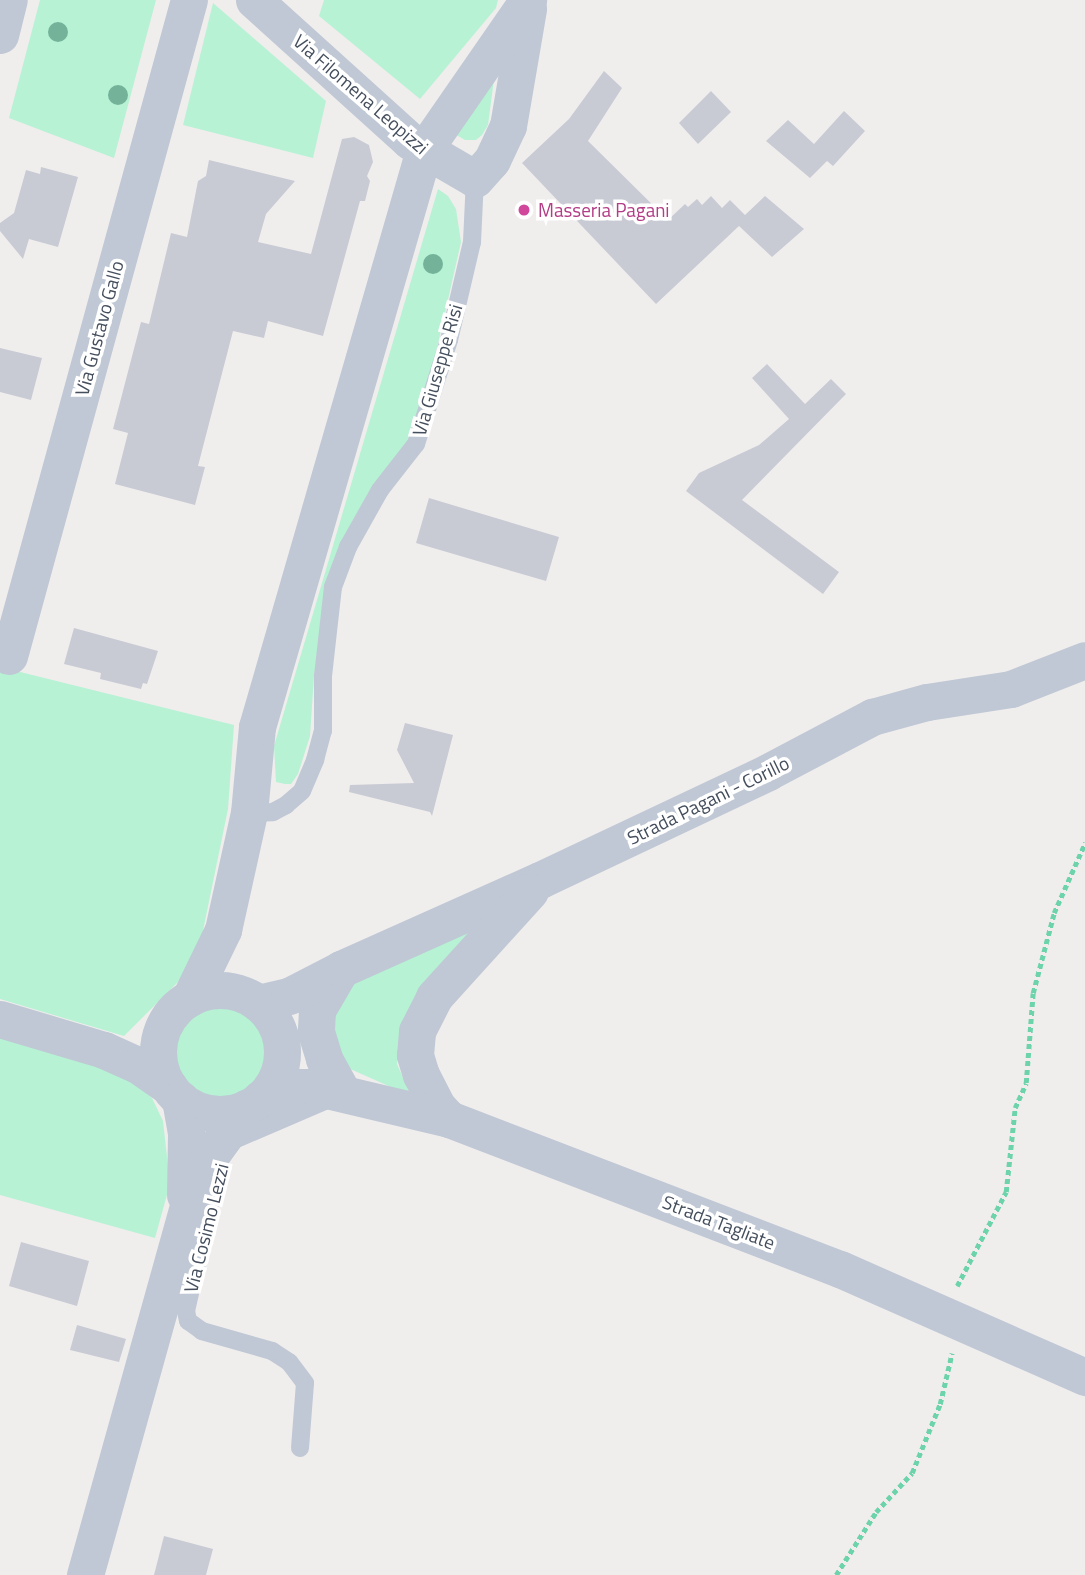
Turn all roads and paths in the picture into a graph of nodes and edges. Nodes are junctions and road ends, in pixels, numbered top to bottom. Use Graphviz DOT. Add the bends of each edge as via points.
graph roads {
  1 [pos="9,0"];
  2 [pos="189,0"];
  3 [pos="254,0"];
  4 [pos="529,0"];
  5 [pos="0,35"];
  6 [pos="424,150"];
  7 [pos="475,179"];
  8 [pos="9,656"];
  9 [pos="1085,660"];
  10 [pos="249,813"];
  11 [pos="1085,843"];
  12 [pos="540,880"];
  13 [pos="229,909"];
  14 [pos="341,969"];
  15 [pos="190,998"];
  16 [pos="253,1000"];
  17 [pos="0,1019"];
  18 [pos="159,1041"];
  19 [pos="282,1050"];
  20 [pos="104,1051"];
  21 [pos="174,1093"];
  22 [pos="343,1093"];
  23 [pos="254,1103"];
  24 [pos="450,1119"];
  25 [pos="183,1221"];
  26 [pos="953,1319"];
  27 [pos="1085,1377"];
  28 [pos="300,1448"];
  29 [pos="85,1575"];
  30 [pos="836,1575"];
  1 -- 5 [label="street"];
  2 -- 8 [label="street, Via Gustavo Gallo"];
  3 -- 6 [label="street, Via Filomena Leopizzi"];
  4 -- 6 [label="street"];
  4 -- 7 [label="street" via="508,126 492,160"];
  6 -- 7 [label="street, Via Filomena Leopizzi"];
  6 -- 10 [label="street" via="256,732"];
  7 -- 10 [label="lane, Via Giuseppe Risi" via="472,242 421,431 380,490 335,578 325,658 323,731 315,760 302,790 286,805 273,812"];
  9 -- 12 [label="street, Strada Pagani - Corillo" via="1011,689 927,702 872,717 768,772"];
  10 -- 13 [label="street"];
  11 -- 26 [label="path" via="1054,913 1033,993 1026,1083 1015,1108 1006,1192 954,1292"];
  12 -- 14 [label="street, Strada Pagani - Corillo"];
  12 -- 24 [label="street" via="434,997 417,1031 415,1055 421,1075 437,1106"];
  13 -- 15 [label="street" via="215,951"];
  13 -- 16 [label="street" via="231,950"];
  14 -- 16 [label="street, Strada Pagani - Corillo" via="289,996"];
  14 -- 19 [label="street, Strada Pagani - Corillo" via="302,1002"];
  14 -- 22 [label="street" via="317,1010 316,1032 324,1059"];
  15 -- 16 [label="street, Strada Pagani - Corillo" via="228,990"];
  15 -- 18 [label="street" via="175,1009"];
  16 -- 19 [label="street" via="271,1016"];
  17 -- 20 [label="street"];
  18 -- 20 [label="street"];
  18 -- 21 [label="street" via="162,1073"];
  19 -- 23 [label="street, Strada Pagani - Corillo" via="273,1084"];
  20 -- 21 [label="street" via="138,1065"];
  21 -- 23 [label="street" via="194,1108 212,1113 229,1113"];
  21 -- 25 [label="street, Via Cosimo Lezzi" via="187,1171"];
  22 -- 23 [label="street, Strada Tagliate" via="288,1087"];
  22 -- 24 [label="street, Strada Tagliate"];
  22 -- 28 [label="lane, Via Cosimo Lezzi" via="234,1140 220,1160 186,1311 188,1321 202,1331 271,1351 289,1362 304,1383"];
  23 -- 25 [label="street, Via Cosimo Lezzi" via="208,1157"];
  24 -- 26 [label="street, Strada Tagliate" via="840,1269"];
  25 -- 29 [label="street, Via Cosimo Lezzi"];
  26 -- 27 [label="street, Strada Tagliate"];
  26 -- 30 [label="path" via="952,1356 929,1438 912,1473 876,1512"];
}
